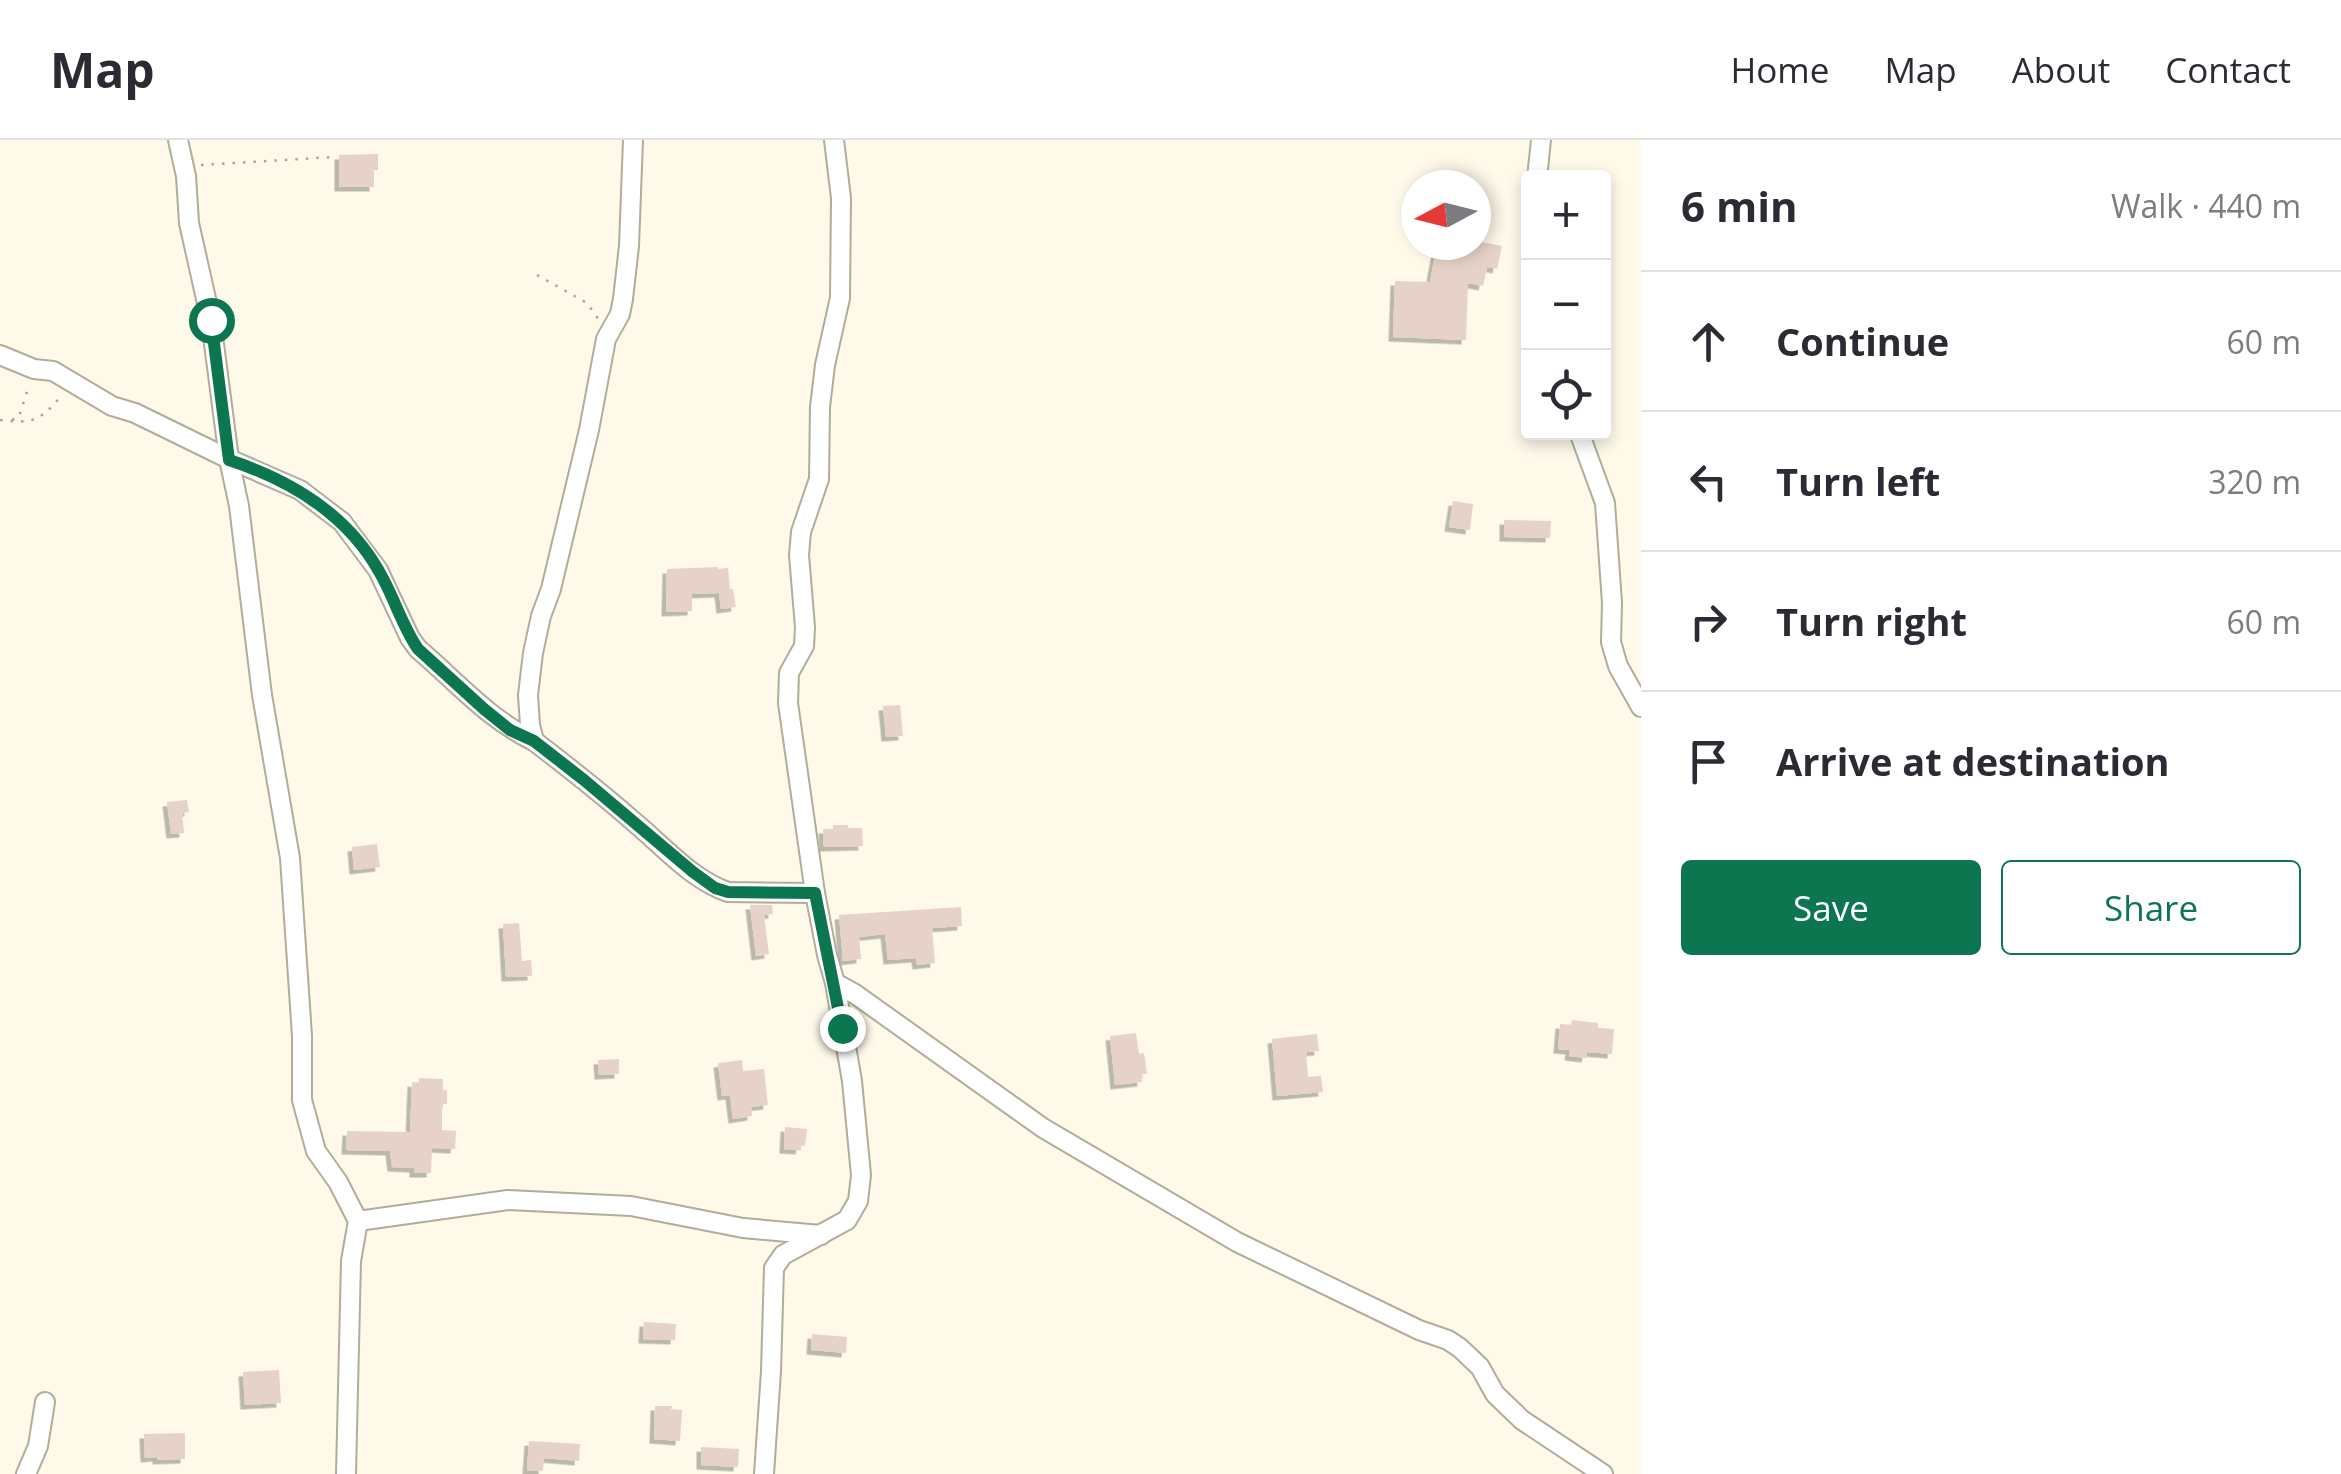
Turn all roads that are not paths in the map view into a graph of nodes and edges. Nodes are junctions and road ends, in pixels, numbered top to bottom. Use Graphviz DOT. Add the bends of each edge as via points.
graph roads {
  1 [pos="178,140"];
  2 [pos="633,140"];
  3 [pos="834,140"];
  4 [pos="1541,140"];
  5 [pos="1538,170"];
  6 [pos="0,355"];
  7 [pos="1583,440"];
  8 [pos="229,460"];
  9 [pos="1641,707"];
  10 [pos="534,741"];
  11 [pos="815,893"];
  12 [pos="835,984"];
  13 [pos="358,1221"];
  14 [pos="822,1235"];
  15 [pos="44,1402"];
  16 [pos="26,1474"];
  17 [pos="346,1474"];
  18 [pos="764,1474"];
  19 [pos="1603,1474"];
  1 -- 8 [label="street"];
  2 -- 10 [label="street" via="627,276 533,653 528,695"];
  3 -- 11 [label="street" via="840,298 821,393 819,479 799,556 804,646 789,674 788,704"];
  4 -- 5 [label="street"];
  6 -- 8 [label="street" via="53,371"];
  7 -- 9 [label="street" via="1605,503 1611,642"];
  8 -- 10 [label="street" via="300,490 342,522 378,570 418,649 510,730"];
  8 -- 13 [label="street" via="290,858 302,1100 316,1151"];
  10 -- 11 [label="street" via="715,888"];
  11 -- 12 [label="street"];
  12 -- 14 [label="street" via="861,1175 848,1220"];
  12 -- 19 [label="street" via="1043,1128 1238,1242 1448,1340 1480,1367 1522,1420"];
  13 -- 14 [label="street" via="508,1200 632,1206"];
  13 -- 17 [label="street" via="351,1261"];
  14 -- 18 [label="street" via="783,1255 774,1268"];
  15 -- 16 [label="street"];
}
